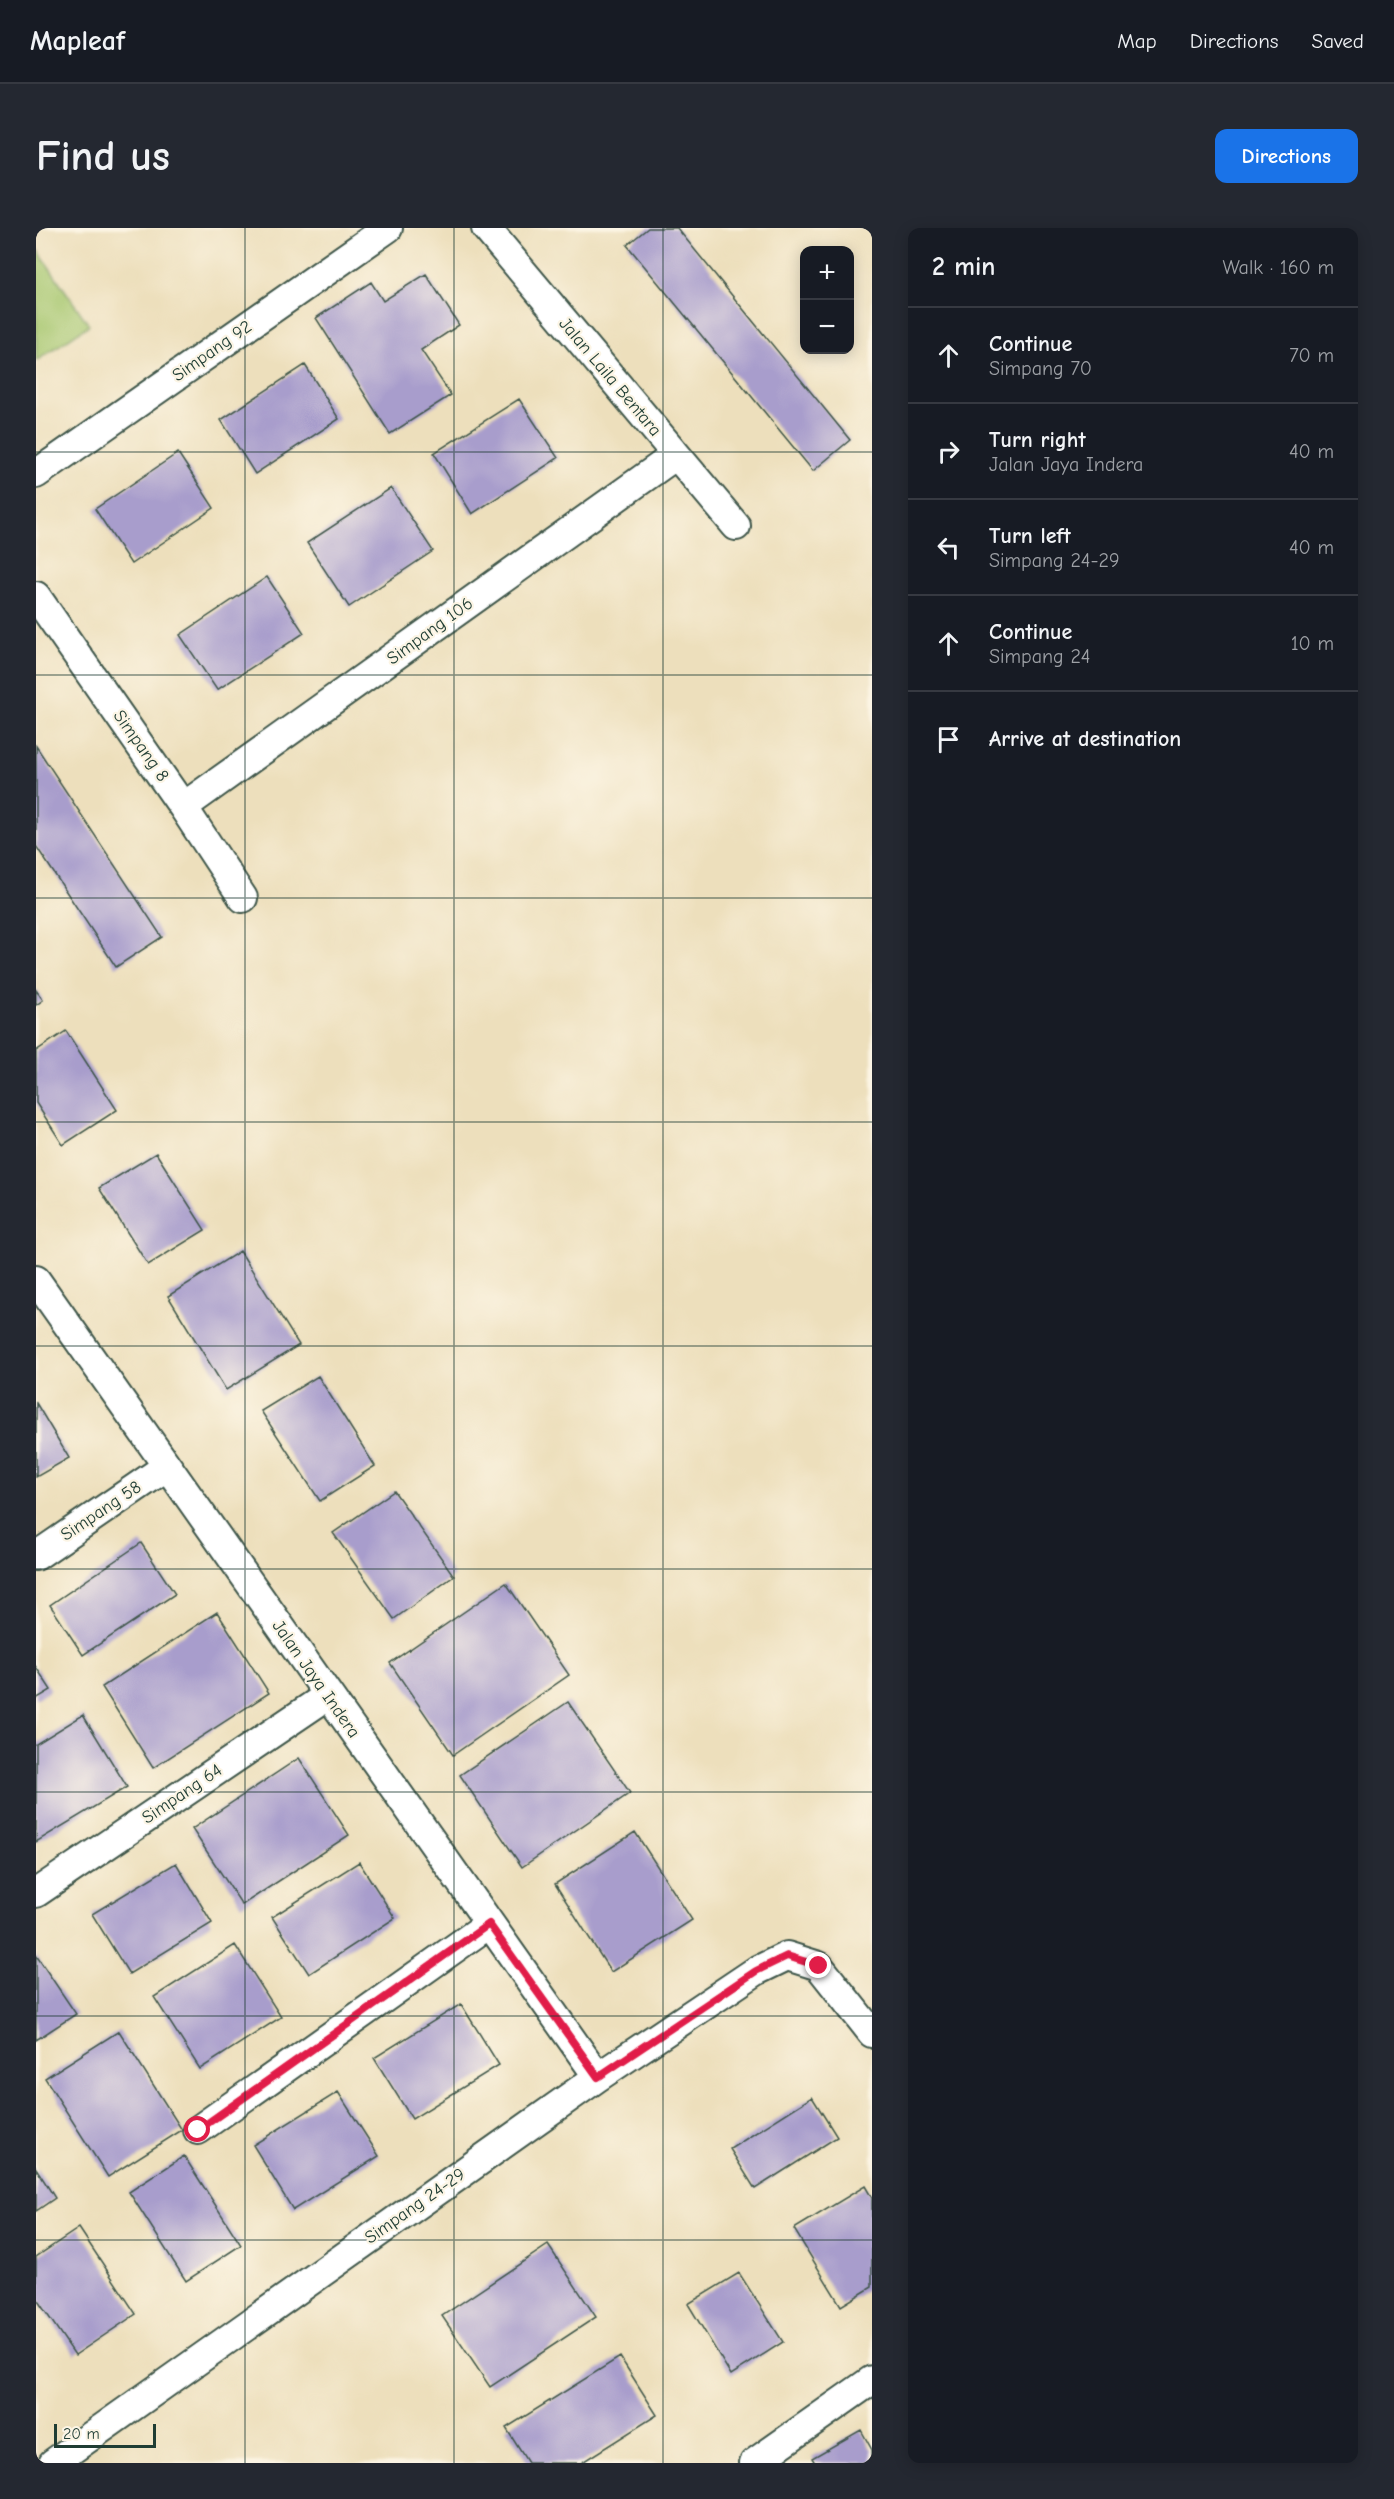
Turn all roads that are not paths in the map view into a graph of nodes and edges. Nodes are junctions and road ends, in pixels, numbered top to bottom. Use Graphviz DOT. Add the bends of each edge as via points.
graph roads {
  1 [pos="388,228"];
  2 [pos="486,228"];
  3 [pos="676,455"];
  4 [pos="36,474"];
  5 [pos="736,526"];
  6 [pos="36,596"];
  7 [pos="183,807"];
  8 [pos="243,898"];
  9 [pos="36,1280"];
  10 [pos="166,1467"];
  11 [pos="36,1556"];
  12 [pos="327,1696"];
  13 [pos="36,1893"];
  14 [pos="489,1924"];
  15 [pos="872,2033"];
  16 [pos="598,2077"];
  17 [pos="198,2130"];
  18 [pos="872,2380"];
  19 [pos="83,2454"];
  20 [pos="53,2463"];
  21 [pos="754,2463"];
  1 -- 4 [label="street, Simpang 92"];
  2 -- 3 [label="street, Jalan Laila Bentara"];
  3 -- 5 [label="street, Jalan Laila Bentara"];
  3 -- 7 [label="street, Simpang 106"];
  6 -- 7 [label="street, Simpang 8"];
  7 -- 8 [label="street, Simpang 8"];
  9 -- 10 [label="street, Jalan Jaya Indera"];
  10 -- 11 [label="street, Simpang 58"];
  10 -- 12 [label="street, Jalan Jaya Indera"];
  12 -- 13 [label="street, Simpang 64"];
  12 -- 14 [label="street, Jalan Jaya Indera"];
  14 -- 16 [label="street, Jalan Jaya Indera"];
  14 -- 17 [label="street"];
  15 -- 16 [label="street, Simpang 24-29" via="819,1966 787,1956 756,1971"];
  16 -- 19 [label="street, Simpang 24-29"];
  18 -- 21 [label="street"];
  19 -- 20 [label="street, Simpang 24-29"];
}
